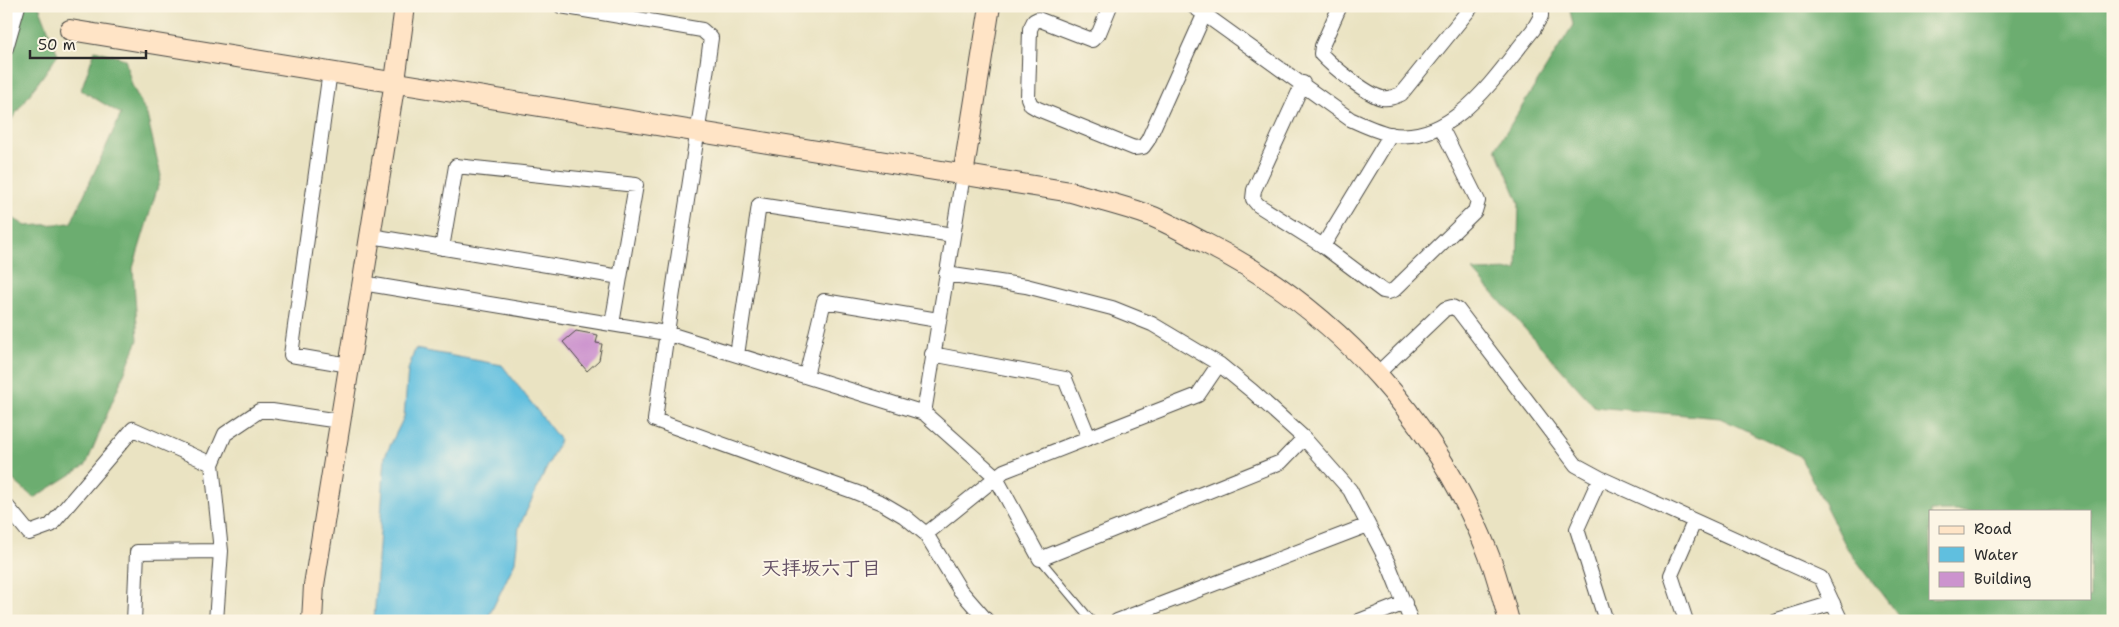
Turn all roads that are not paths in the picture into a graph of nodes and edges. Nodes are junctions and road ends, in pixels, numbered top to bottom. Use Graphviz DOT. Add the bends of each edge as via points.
graph roads {
  1 [pos="18,6"];
  2 [pos="405,6"];
  3 [pos="561,6"];
  4 [pos="990,6"];
  5 [pos="1110,6"];
  6 [pos="1193,6"];
  7 [pos="1340,6"];
  8 [pos="1472,6"];
  9 [pos="1541,6"];
  10 [pos="1204,15"];
  11 [pos="70,30"];
  12 [pos="6,48"];
  13 [pos="330,71"];
  14 [pos="396,82"];
  15 [pos="1303,83"];
  16 [pos="1441,127"];
  17 [pos="699,132"];
  18 [pos="1391,134"];
  19 [pos="963,175"];
  20 [pos="953,235"];
  21 [pos="371,236"];
  22 [pos="1323,246"];
  23 [pos="442,248"];
  24 [pos="946,274"];
  25 [pos="620,277"];
  26 [pos="362,283"];
  27 [pos="938,320"];
  28 [pos="612,324"];
  29 [pos="666,333"];
  30 [pos="932,354"];
  31 [pos="737,355"];
  32 [pos="1218,364"];
  33 [pos="349,365"];
  34 [pos="1378,374"];
  35 [pos="806,376"];
  36 [pos="924,412"];
  37 [pos="339,421"];
  38 [pos="1089,438"];
  39 [pos="1304,438"];
  40 [pos="212,464"];
  41 [pos="995,476"];
  42 [pos="1600,478"];
  43 [pos="6,505"];
  44 [pos="1694,522"];
  45 [pos="1368,525"];
  46 [pos="926,534"];
  47 [pos="221,551"];
  48 [pos="1040,559"];
  49 [pos="1405,603"];
  50 [pos="1833,603"];
  51 [pos="134,621"];
  52 [pos="216,621"];
  53 [pos="312,621"];
  54 [pos="987,621"];
  55 [pos="1092,621"];
  56 [pos="1117,621"];
  57 [pos="1360,621"];
  58 [pos="1411,621"];
  59 [pos="1509,621"];
  60 [pos="1606,621"];
  61 [pos="1686,621"];
  62 [pos="1774,621"];
  63 [pos="1841,621"];
  1 -- 12 [label="street"];
  2 -- 14 [label="street"];
  3 -- 17 [label="street" via="702,30 711,38"];
  4 -- 19 [label="street"];
  5 -- 10 [label="street" via="1092,40 1038,19 1034,21 1030,28 1028,98 1038,109 1134,148 1143,147 1148,140"];
  6 -- 10 [label="street"];
  7 -- 8 [label="street" via="1321,54 1372,94 1390,99 1401,94"];
  9 -- 16 [label="street" via="1541,16 1533,30 1464,112"];
  10 -- 15 [label="street"];
  11 -- 13 [label="street"];
  13 -- 14 [label="street"];
  13 -- 33 [label="street" via="291,355"];
  14 -- 17 [label="street"];
  14 -- 21 [label="street"];
  15 -- 18 [label="street" via="1350,119"];
  15 -- 22 [label="street" via="1254,190 1253,200"];
  16 -- 18 [label="street" via="1417,134"];
  16 -- 22 [label="street" via="1478,201 1476,211 1394,290 1388,292"];
  17 -- 19 [label="street"];
  17 -- 29 [label="street"];
  18 -- 22 [label="street"];
  19 -- 20 [label="street"];
  19 -- 34 [label="street" via="1071,192 1152,216 1244,263 1299,300"];
  20 -- 24 [label="street"];
  20 -- 31 [label="street" via="759,204"];
  21 -- 23 [label="street"];
  21 -- 26 [label="street"];
  23 -- 25 [label="street"];
  23 -- 25 [label="street" via="456,166 636,185"];
  24 -- 27 [label="street"];
  24 -- 32 [label="street" via="1026,286 1112,308 1152,324"];
  25 -- 28 [label="street"];
  26 -- 28 [label="street"];
  26 -- 33 [label="street"];
  27 -- 30 [label="street"];
  27 -- 35 [label="street" via="824,301"];
  28 -- 29 [label="street"];
  29 -- 31 [label="street"];
  29 -- 46 [label="street" via="655,420 882,503"];
  30 -- 36 [label="street"];
  30 -- 38 [label="street" via="1065,380"];
  31 -- 35 [label="street"];
  32 -- 38 [label="street" via="1198,395"];
  32 -- 39 [label="street"];
  33 -- 37 [label="street"];
  34 -- 42 [label="street" via="1445,309 1452,307 1458,310 1576,465"];
  34 -- 59 [label="street" via="1434,447 1457,486 1492,566"];
  35 -- 36 [label="street"];
  36 -- 41 [label="street"];
  37 -- 40 [label="street" via="259,411 225,434"];
  37 -- 53 [label="street" via="314,586"];
  38 -- 41 [label="street"];
  39 -- 45 [label="street" via="1350,490"];
  39 -- 48 [label="street" via="1281,462"];
  40 -- 43 [label="street" via="133,429 51,525 29,533"];
  40 -- 47 [label="street"];
  41 -- 46 [label="street"];
  41 -- 48 [label="street"];
  42 -- 44 [label="street"];
  42 -- 60 [label="street" via="1578,528"];
  44 -- 50 [label="street" via="1821,578"];
  44 -- 61 [label="street" via="1671,575"];
  45 -- 49 [label="street"];
  45 -- 56 [label="street"];
  46 -- 54 [label="street" via="960,590"];
  47 -- 51 [label="street" via="138,552"];
  47 -- 52 [label="street"];
  48 -- 55 [label="lane"];
  49 -- 57 [label="street"];
  49 -- 58 [label="street"];
  50 -- 62 [label="street"];
  50 -- 63 [label="street"];
}
